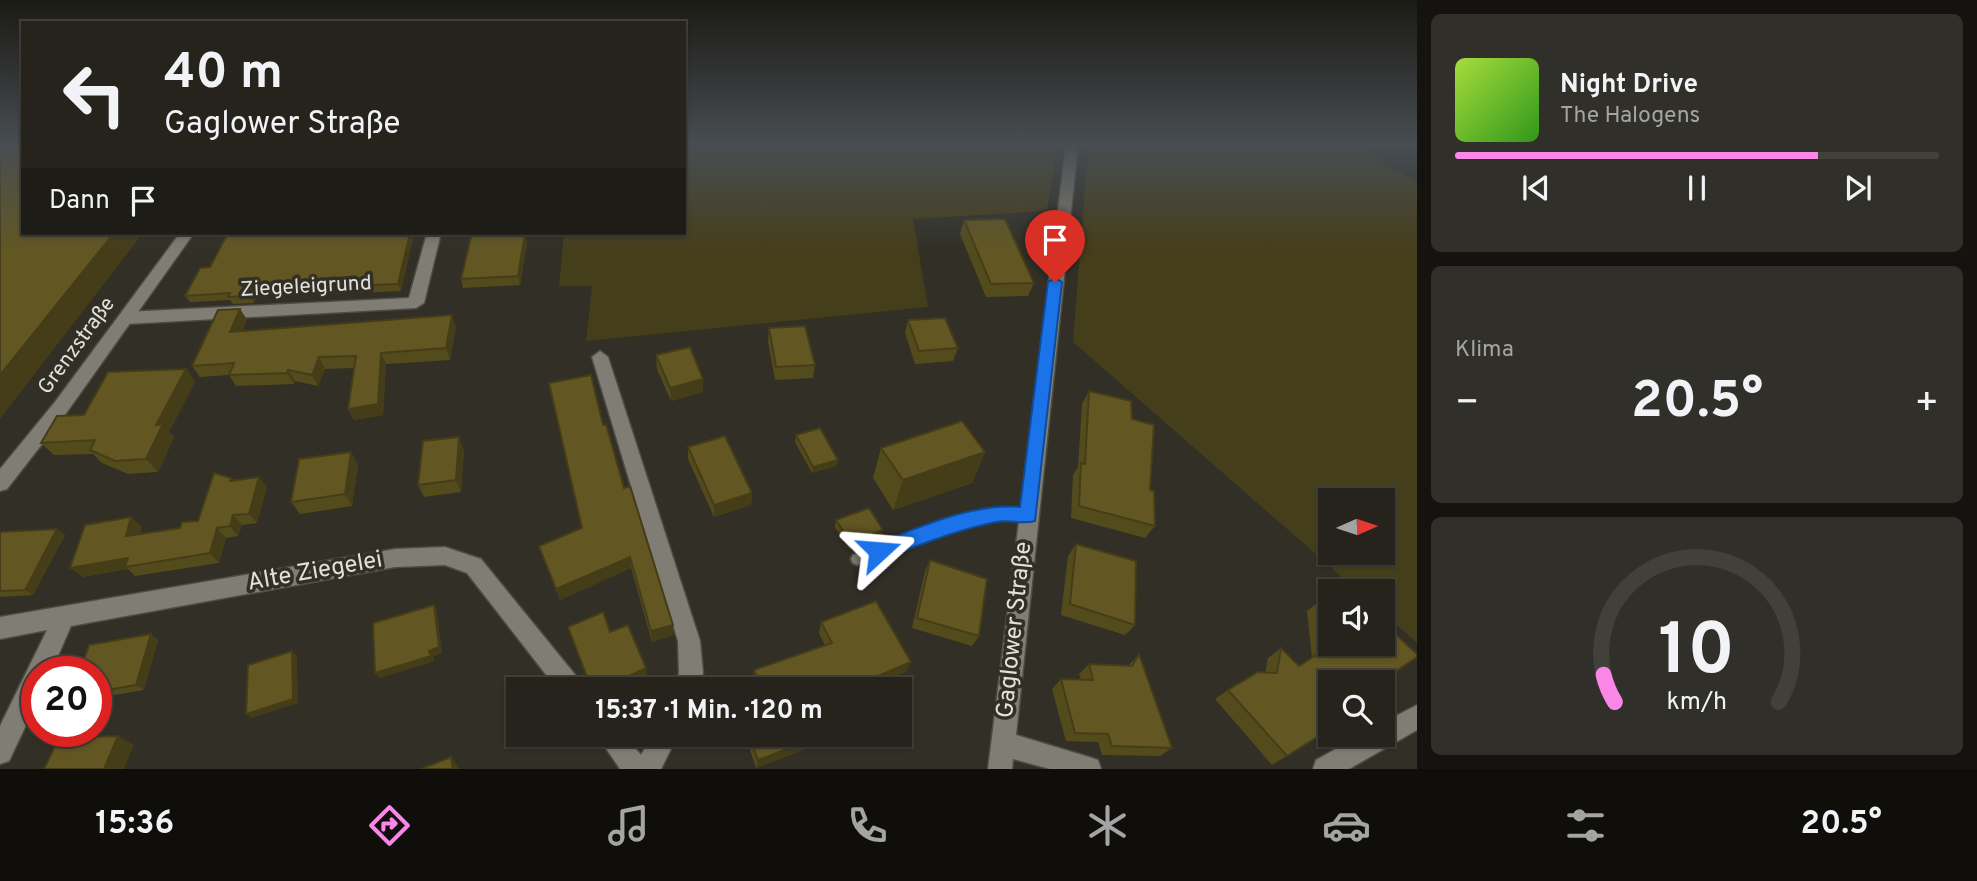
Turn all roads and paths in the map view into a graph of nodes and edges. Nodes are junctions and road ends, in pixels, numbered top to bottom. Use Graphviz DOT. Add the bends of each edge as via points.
graph roads {
  1 [pos="1068,181"];
  2 [pos="186,235"];
  3 [pos="433,235"];
  4 [pos="126,318"];
  5 [pos="600,357"];
  6 [pos="0,483"];
  7 [pos="1028,515"];
  8 [pos="858,559"];
  9 [pos="64,617"];
  10 [pos="0,628"];
  11 [pos="46,656"];
  12 [pos="563,677"];
  13 [pos="690,677"];
  14 [pos="21,709"];
  15 [pos="1417,717"];
  16 [pos="619,747"];
  17 [pos="659,747"];
  18 [pos="0,752"];
  19 [pos="1001,757"];
  20 [pos="636,769"];
  21 [pos="647,769"];
  22 [pos="1089,769"];
  23 [pos="1325,769"];
  1 -- 7 [label="street, Gaglower Straße"];
  2 -- 4 [label="street, Grenzstraße"];
  3 -- 4 [label="street, Ziegeleigrund" via="416,303"];
  4 -- 6 [label="street, Grenzstraße"];
  5 -- 13 [label="street" via="689,641"];
  7 -- 8 [label="lane, Gaglower Straße" via="1000,513 967,521"];
  7 -- 19 [label="street, Gaglower Straße"];
  9 -- 10 [label="street, Alte Ziegelei"];
  9 -- 11 [label="street"];
  9 -- 12 [label="street, Alte Ziegelei" via="395,558 445,556 474,566"];
  14 -- 18 [label="street"];
  15 -- 23 [label="street"];
  16 -- 20 [label="street"];
  17 -- 21 [label="street"];
  19 -- 22 [label="street, Gaglower Straße" via="1031,751"];
}
